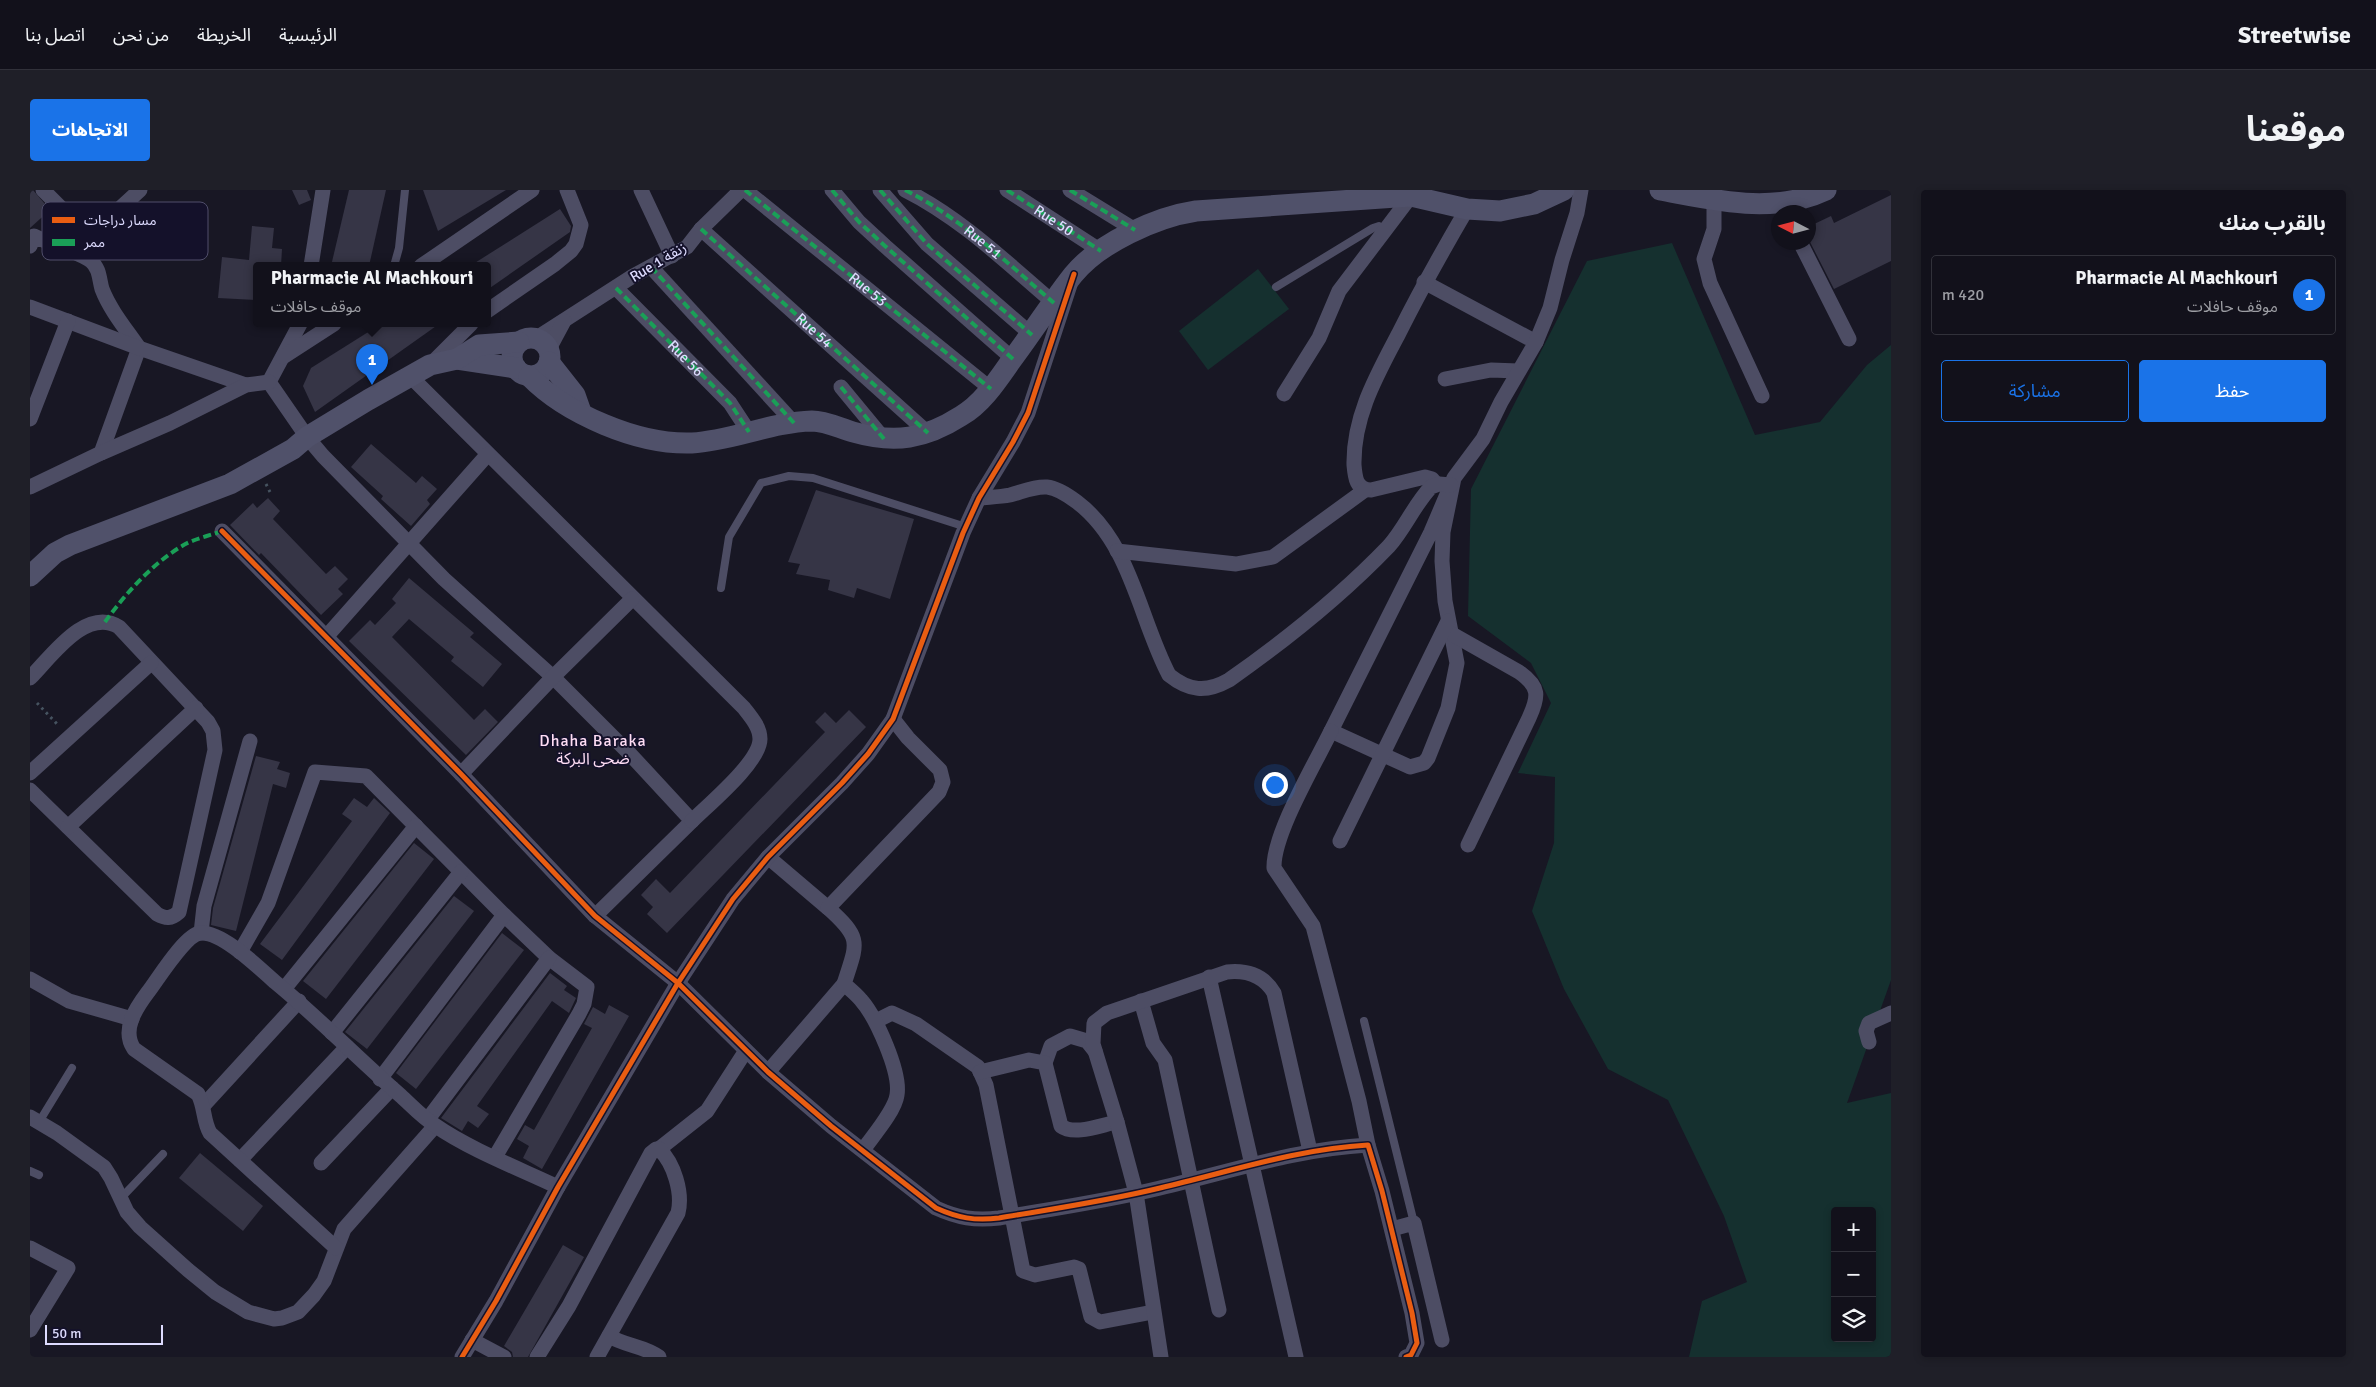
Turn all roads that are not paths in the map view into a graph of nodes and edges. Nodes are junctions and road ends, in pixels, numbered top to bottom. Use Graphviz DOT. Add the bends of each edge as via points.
graph roads {
  1 [pos="140,190"];
  2 [pos="323,190"];
  3 [pos="405,190"];
  4 [pos="532,190"];
  5 [pos="567,190"];
  6 [pos="641,190"];
  7 [pos="741,190"];
  8 [pos="745,190"];
  9 [pos="832,190"];
  10 [pos="880,190"];
  11 [pos="905,190"];
  12 [pos="1006,190"];
  13 [pos="1070,190"];
  14 [pos="1564,190"];
  15 [pos="1581,190"];
  16 [pos="1660,190"];
  17 [pos="1826,190"];
  18 [pos="1432,195"];
  19 [pos="1411,196"];
  20 [pos="1714,200"];
  21 [pos="127,202"];
  22 [pos="1790,205"];
  23 [pos="1771,207"];
  24 [pos="1467,209"];
  25 [pos="701,229"];
  26 [pos="1135,230"];
  27 [pos="1385,230"];
  28 [pos="1804,250"];
  29 [pos="1101,251"];
  30 [pos="672,256"];
  31 [pos="89,260"];
  32 [pos="312,262"];
  33 [pos="395,262"];
  34 [pos="427,262"];
  35 [pos="651,267"];
  36 [pos="1074,274"];
  37 [pos="1424,282"];
  38 [pos="1276,287"];
  39 [pos="616,288"];
  40 [pos="1054,303"];
  41 [pos="30,307"];
  42 [pos="491,308"];
  43 [pos="68,321"];
  44 [pos="298,327"];
  45 [pos="329,327"];
  46 [pos="468,327"];
  47 [pos="1032,335"];
  48 [pos="1849,340"];
  49 [pos="1536,342"];
  50 [pos="138,348"];
  51 [pos="538,348"];
  52 [pos="282,357"];
  53 [pos="458,359"];
  54 [pos="1013,359"];
  55 [pos="430,365"];
  56 [pos="1518,371"];
  57 [pos="522,372"];
  58 [pos="410,376"];
  59 [pos="1445,379"];
  60 [pos="269,382"];
  61 [pos="246,385"];
  62 [pos="840,387"];
  63 [pos="991,389"];
  64 [pos="1284,394"];
  65 [pos="1762,396"];
  66 [pos="582,412"];
  67 [pos="30,419"];
  68 [pos="794,423"];
  69 [pos="749,432"];
  70 [pos="928,433"];
  71 [pos="307,437"];
  72 [pos="884,439"];
  73 [pos="101,452"];
  74 [pos="488,454"];
  75 [pos="1447,482"];
  76 [pos="30,487"];
  77 [pos="1365,490"];
  78 [pos="979,498"];
  79 [pos="966,527"];
  80 [pos="222,531"];
  81 [pos="407,542"];
  82 [pos="1117,551"];
  83 [pos="30,576"];
  84 [pos="721,588"];
  85 [pos="632,599"];
  86 [pos="1450,627"];
  87 [pos="326,637"];
  88 [pos="151,663"];
  89 [pos="553,677"];
  90 [pos="30,678"];
  91 [pos="196,708"];
  92 [pos="893,719"];
  93 [pos="1332,731"];
  94 [pos="250,741"];
  95 [pos="1383,756"];
  96 [pos="30,773"];
  97 [pos="461,774"];
  98 [pos="30,790"];
  99 [pos="692,821"];
  100 [pos="416,826"];
  101 [pos="68,827"];
  102 [pos="1340,841"];
  103 [pos="1468,845"];
  104 [pos="768,857"];
  105 [pos="461,872"];
  106 [pos="828,908"];
  107 [pos="504,916"];
  108 [pos="595,916"];
  109 [pos="201,933"];
  110 [pos="240,952"];
  111 [pos="549,958"];
  112 [pos="1209,977"];
  113 [pos="30,979"];
  114 [pos="678,984"];
  115 [pos="844,984"];
  116 [pos="284,989"];
  117 [pos="299,1001"];
  118 [pos="1141,1002"];
  119 [pos="1891,1013"];
  120 [pos="132,1019"];
  121 [pos="876,1021"];
  122 [pos="1364,1021"];
  123 [pos="332,1033"];
  124 [pos="1869,1042"];
  125 [pos="347,1047"];
  126 [pos="746,1052"];
  127 [pos="1096,1053"];
  128 [pos="1045,1063"];
  129 [pos="72,1068"];
  130 [pos="768,1072"];
  131 [pos="980,1072"];
  132 [pos="386,1084"];
  133 [pos="203,1106"];
  134 [pos="34,1120"];
  135 [pos="1117,1122"];
  136 [pos="432,1123"];
  137 [pos="1368,1145"];
  138 [pos="659,1150"];
  139 [pos="863,1150"];
  140 [pos="1310,1151"];
  141 [pos="163,1154"];
  142 [pos="495,1157"];
  143 [pos="240,1160"];
  144 [pos="321,1164"];
  145 [pos="1252,1164"];
  146 [pos="30,1171"];
  147 [pos="39,1175"];
  148 [pos="1189,1180"];
  149 [pos="558,1187"];
  150 [pos="1136,1193"];
  151 [pos="121,1198"];
  152 [pos="1013,1215"];
  153 [pos="1414,1223"];
  154 [pos="1392,1229"];
  155 [pos="30,1248"];
  156 [pos="336,1248"];
  157 [pos="1218,1310"];
  158 [pos="1153,1312"];
  159 [pos="30,1330"];
  160 [pos="609,1336"];
  161 [pos="472,1340"];
  162 [pos="1442,1340"];
  163 [pos="462,1357"];
  164 [pos="504,1357"];
  165 [pos="537,1357"];
  166 [pos="597,1357"];
  167 [pos="659,1357"];
  168 [pos="1161,1357"];
  169 [pos="1296,1357"];
  170 [pos="1406,1357"];
  1 -- 21 [label="street"];
  2 -- 32 [label="street"];
  3 -- 33 [label="lane"];
  4 -- 34 [label="street"];
  5 -- 42 [label="street" via="581,225 576,244 555,264"];
  6 -- 30 [label="street"];
  7 -- 25 [label="street, Rue 1 زنقة"];
  8 -- 63 [label="street, Rue 53"];
  9 -- 54 [label="street" via="885,246"];
  10 -- 47 [label="street" via="927,244"];
  11 -- 40 [label="street, Rue 51" via="961,225"];
  12 -- 29 [label="street, Rue 50"];
  13 -- 26 [label="street"];
  14 -- 24 [label="street" via="1515,210"];
  15 -- 49 [label="street" via="1576,221 1550,308"];
  16 -- 20 [label="street"];
  17 -- 22 [label="street"];
  18 -- 19 [label="street"];
  18 -- 24 [label="street"];
  19 -- 26 [label="street" via="1196,211 1176,214"];
  19 -- 27 [label="street"];
  20 -- 23 [label="street"];
  20 -- 65 [label="street" via="1714,229 1704,259 1710,283"];
  24 -- 37 [label="street"];
  25 -- 30 [label="street, Rue 1 زنقة" via="687,247"];
  25 -- 70 [label="street, Rue 54"];
  26 -- 29 [label="street"];
  27 -- 38 [label="lane" via="1379,226 1372,228"];
  27 -- 64 [label="street" via="1339,290 1319,338"];
  28 -- 48 [label="street"];
  29 -- 36 [label="street"];
  30 -- 35 [label="street, Rue 1 زنقة"];
  31 -- 50 [label="street" via="97,268 109,305"];
  35 -- 39 [label="street, Rue 1 زنقة"];
  35 -- 68 [label="street"];
  36 -- 40 [label="street"];
  36 -- 78 [label="street" via="1028,413"];
  37 -- 49 [label="street"];
  37 -- 77 [label="street" via="1362,410 1357,428 1355,470 1356,481"];
  39 -- 51 [label="street, Rue 1 زنقة" via="564,319"];
  39 -- 69 [label="street, Rue 56" via="730,403"];
  40 -- 47 [label="street"];
  41 -- 43 [label="street"];
  43 -- 50 [label="street"];
  43 -- 67 [label="street"];
  44 -- 52 [label="street"];
  45 -- 52 [label="street"];
  46 -- 55 [label="street"];
  47 -- 54 [label="street"];
  49 -- 56 [label="street"];
  50 -- 61 [label="street"];
  50 -- 73 [label="street"];
  51 -- 53 [label="street" via="479,345"];
  51 -- 57 [label="street" via="545,370 538,375"];
  51 -- 57 [label="street" via="514,348 512,356"];
  51 -- 66 [label="street" via="575,396"];
  52 -- 60 [label="street"];
  53 -- 55 [label="street"];
  53 -- 57 [label="street"];
  54 -- 63 [label="street"];
  55 -- 58 [label="street"];
  56 -- 59 [label="street" via="1491,370"];
  56 -- 75 [label="street" via="1483,439"];
  57 -- 66 [label="street" via="551,396"];
  58 -- 71 [label="street"];
  58 -- 74 [label="street"];
  60 -- 61 [label="street"];
  60 -- 71 [label="street"];
  61 -- 73 [label="street" via="170,423"];
  62 -- 72 [label="street"];
  63 -- 70 [label="street" via="964,415"];
  66 -- 69 [label="street" via="610,428 637,437 665,441 692,443"];
  68 -- 69 [label="street"];
  68 -- 72 [label="street" via="825,422"];
  70 -- 72 [label="street" via="901,440"];
  71 -- 81 [label="street"];
  71 -- 83 [label="street" via="293,449 230,484 70,545"];
  73 -- 76 [label="street"];
  74 -- 81 [label="street"];
  74 -- 85 [label="street"];
  75 -- 77 [label="street" via="1425,477"];
  75 -- 82 [label="street" via="1428,491 1390,545 1330,602 1272,651 1229,680 1210,688 1185,687 1169,675"];
  75 -- 86 [label="street" via="1442,580"];
  75 -- 93 [label="street" via="1431,532"];
  77 -- 82 [label="street" via="1273,557 1236,564"];
  78 -- 79 [label="street"];
  78 -- 82 [label="street" via="1008,496 1049,487 1086,509 1099,522"];
  79 -- 84 [label="lane" via="813,478 789,476 761,483 754,493 729,537"];
  79 -- 92 [label="street"];
  80 -- 87 [label="street"];
  81 -- 87 [label="street"];
  81 -- 89 [label="street"];
  85 -- 89 [label="street"];
  85 -- 99 [label="street" via="744,708 758,727 760,737 755,756"];
  86 -- 95 [label="street"];
  86 -- 95 [label="street" via="1457,663 1454,686 1428,758 1424,763 1410,767"];
  86 -- 103 [label="street" via="1529,679 1537,694 1529,718"];
  87 -- 97 [label="street"];
  88 -- 90 [label="street" via="119,627 98,622 81,628"];
  88 -- 91 [label="street"];
  88 -- 96 [label="street"];
  89 -- 97 [label="street"];
  89 -- 99 [label="street"];
  91 -- 101 [label="street"];
  91 -- 101 [label="street" via="213,731 215,750 180,912 173,918 157,914"];
  92 -- 104 [label="street" via="842,784"];
  92 -- 106 [label="street" via="940,770 942,787"];
  93 -- 95 [label="street"];
  93 -- 137 [label="street" via="1288,819 1274,858 1274,868 1313,926"];
  94 -- 109 [label="street" via="204,906"];
  95 -- 102 [label="street"];
  97 -- 108 [label="street"];
  98 -- 101 [label="street"];
  99 -- 108 [label="street"];
  100 -- 105 [label="street"];
  100 -- 110 [label="street" via="366,776 315,772 268,903"];
  100 -- 116 [label="street"];
  104 -- 106 [label="street"];
  104 -- 114 [label="street" via="733,899"];
  105 -- 107 [label="street"];
  105 -- 123 [label="street"];
  106 -- 115 [label="street" via="846,924 855,942"];
  107 -- 111 [label="street"];
  107 -- 132 [label="street"];
  108 -- 114 [label="street"];
  109 -- 110 [label="street" via="213,936"];
  109 -- 120 [label="street" via="184,944 146,994"];
  110 -- 116 [label="street"];
  111 -- 136 [label="street"];
  111 -- 142 [label="street" via="587,987 584,1004"];
  112 -- 118 [label="street"];
  112 -- 140 [label="street" via="1236,971 1254,975 1268,984 1274,994"];
  112 -- 145 [label="street"];
  113 -- 120 [label="street" via="69,1001"];
  114 -- 126 [label="street"];
  114 -- 149 [label="street"];
  115 -- 121 [label="street" via="860,998"];
  115 -- 130 [label="street"];
  116 -- 117 [label="street"];
  117 -- 123 [label="street"];
  117 -- 133 [label="street"];
  118 -- 127 [label="street" via="1097,1019 1092,1035"];
  118 -- 148 [label="street" via="1153,1043 1166,1060"];
  119 -- 124 [label="street" via="1869,1023 1866,1031"];
  120 -- 133 [label="street" via="128,1028 129,1042 134,1049 194,1090"];
  121 -- 131 [label="street" via="892,1013 916,1024 978,1067"];
  121 -- 139 [label="street" via="895,1075 898,1095"];
  122 -- 153 [label="lane"];
  123 -- 125 [label="street"];
  125 -- 132 [label="street"];
  125 -- 143 [label="street"];
  126 -- 130 [label="street"];
  126 -- 138 [label="street" via="707,1111"];
  127 -- 128 [label="street" via="1087,1040 1070,1036 1051,1046"];
  127 -- 135 [label="street"];
  128 -- 131 [label="street" via="1029,1060"];
  128 -- 135 [label="street" via="1061,1126 1077,1130"];
  129 -- 134 [label="lane"];
  130 -- 139 [label="street"];
  131 -- 152 [label="street" via="986,1085"];
  132 -- 136 [label="street"];
  132 -- 144 [label="street"];
  133 -- 143 [label="street" via="205,1124 210,1133"];
  134 -- 151 [label="street" via="104,1168"];
  135 -- 150 [label="street"];
  136 -- 142 [label="street"];
  136 -- 156 [label="street" via="344,1229"];
  137 -- 140 [label="street"];
  137 -- 154 [label="street"];
  138 -- 160 [label="street" via="670,1166 679,1190 678,1213"];
  138 -- 165 [label="street" via="651,1153 569,1306"];
  139 -- 152 [label="street" via="936,1208 953,1216 976,1221"];
  140 -- 145 [label="street"];
  141 -- 151 [label="lane"];
  142 -- 149 [label="street"];
  143 -- 156 [label="street"];
  145 -- 148 [label="street"];
  145 -- 169 [label="street"];
  146 -- 147 [label="lane"];
  148 -- 150 [label="street"];
  148 -- 157 [label="street"];
  149 -- 161 [label="street"];
  150 -- 152 [label="street"];
  150 -- 158 [label="street"];
  151 -- 156 [label="street" via="127,1212 140,1227 188,1270 215,1292 262,1317 282,1318 298,1312 324,1281"];
  152 -- 158 [label="street" via="1023,1270 1035,1275 1074,1267 1079,1269 1091,1317 1095,1321"];
  153 -- 154 [label="street"];
  153 -- 162 [label="street"];
  154 -- 170 [label="street" via="1417,1343"];
  155 -- 159 [label="street" via="68,1268"];
  158 -- 168 [label="street"];
  160 -- 166 [label="street"];
  160 -- 167 [label="street"];
  161 -- 163 [label="street"];
  161 -- 164 [label="street"];
}
